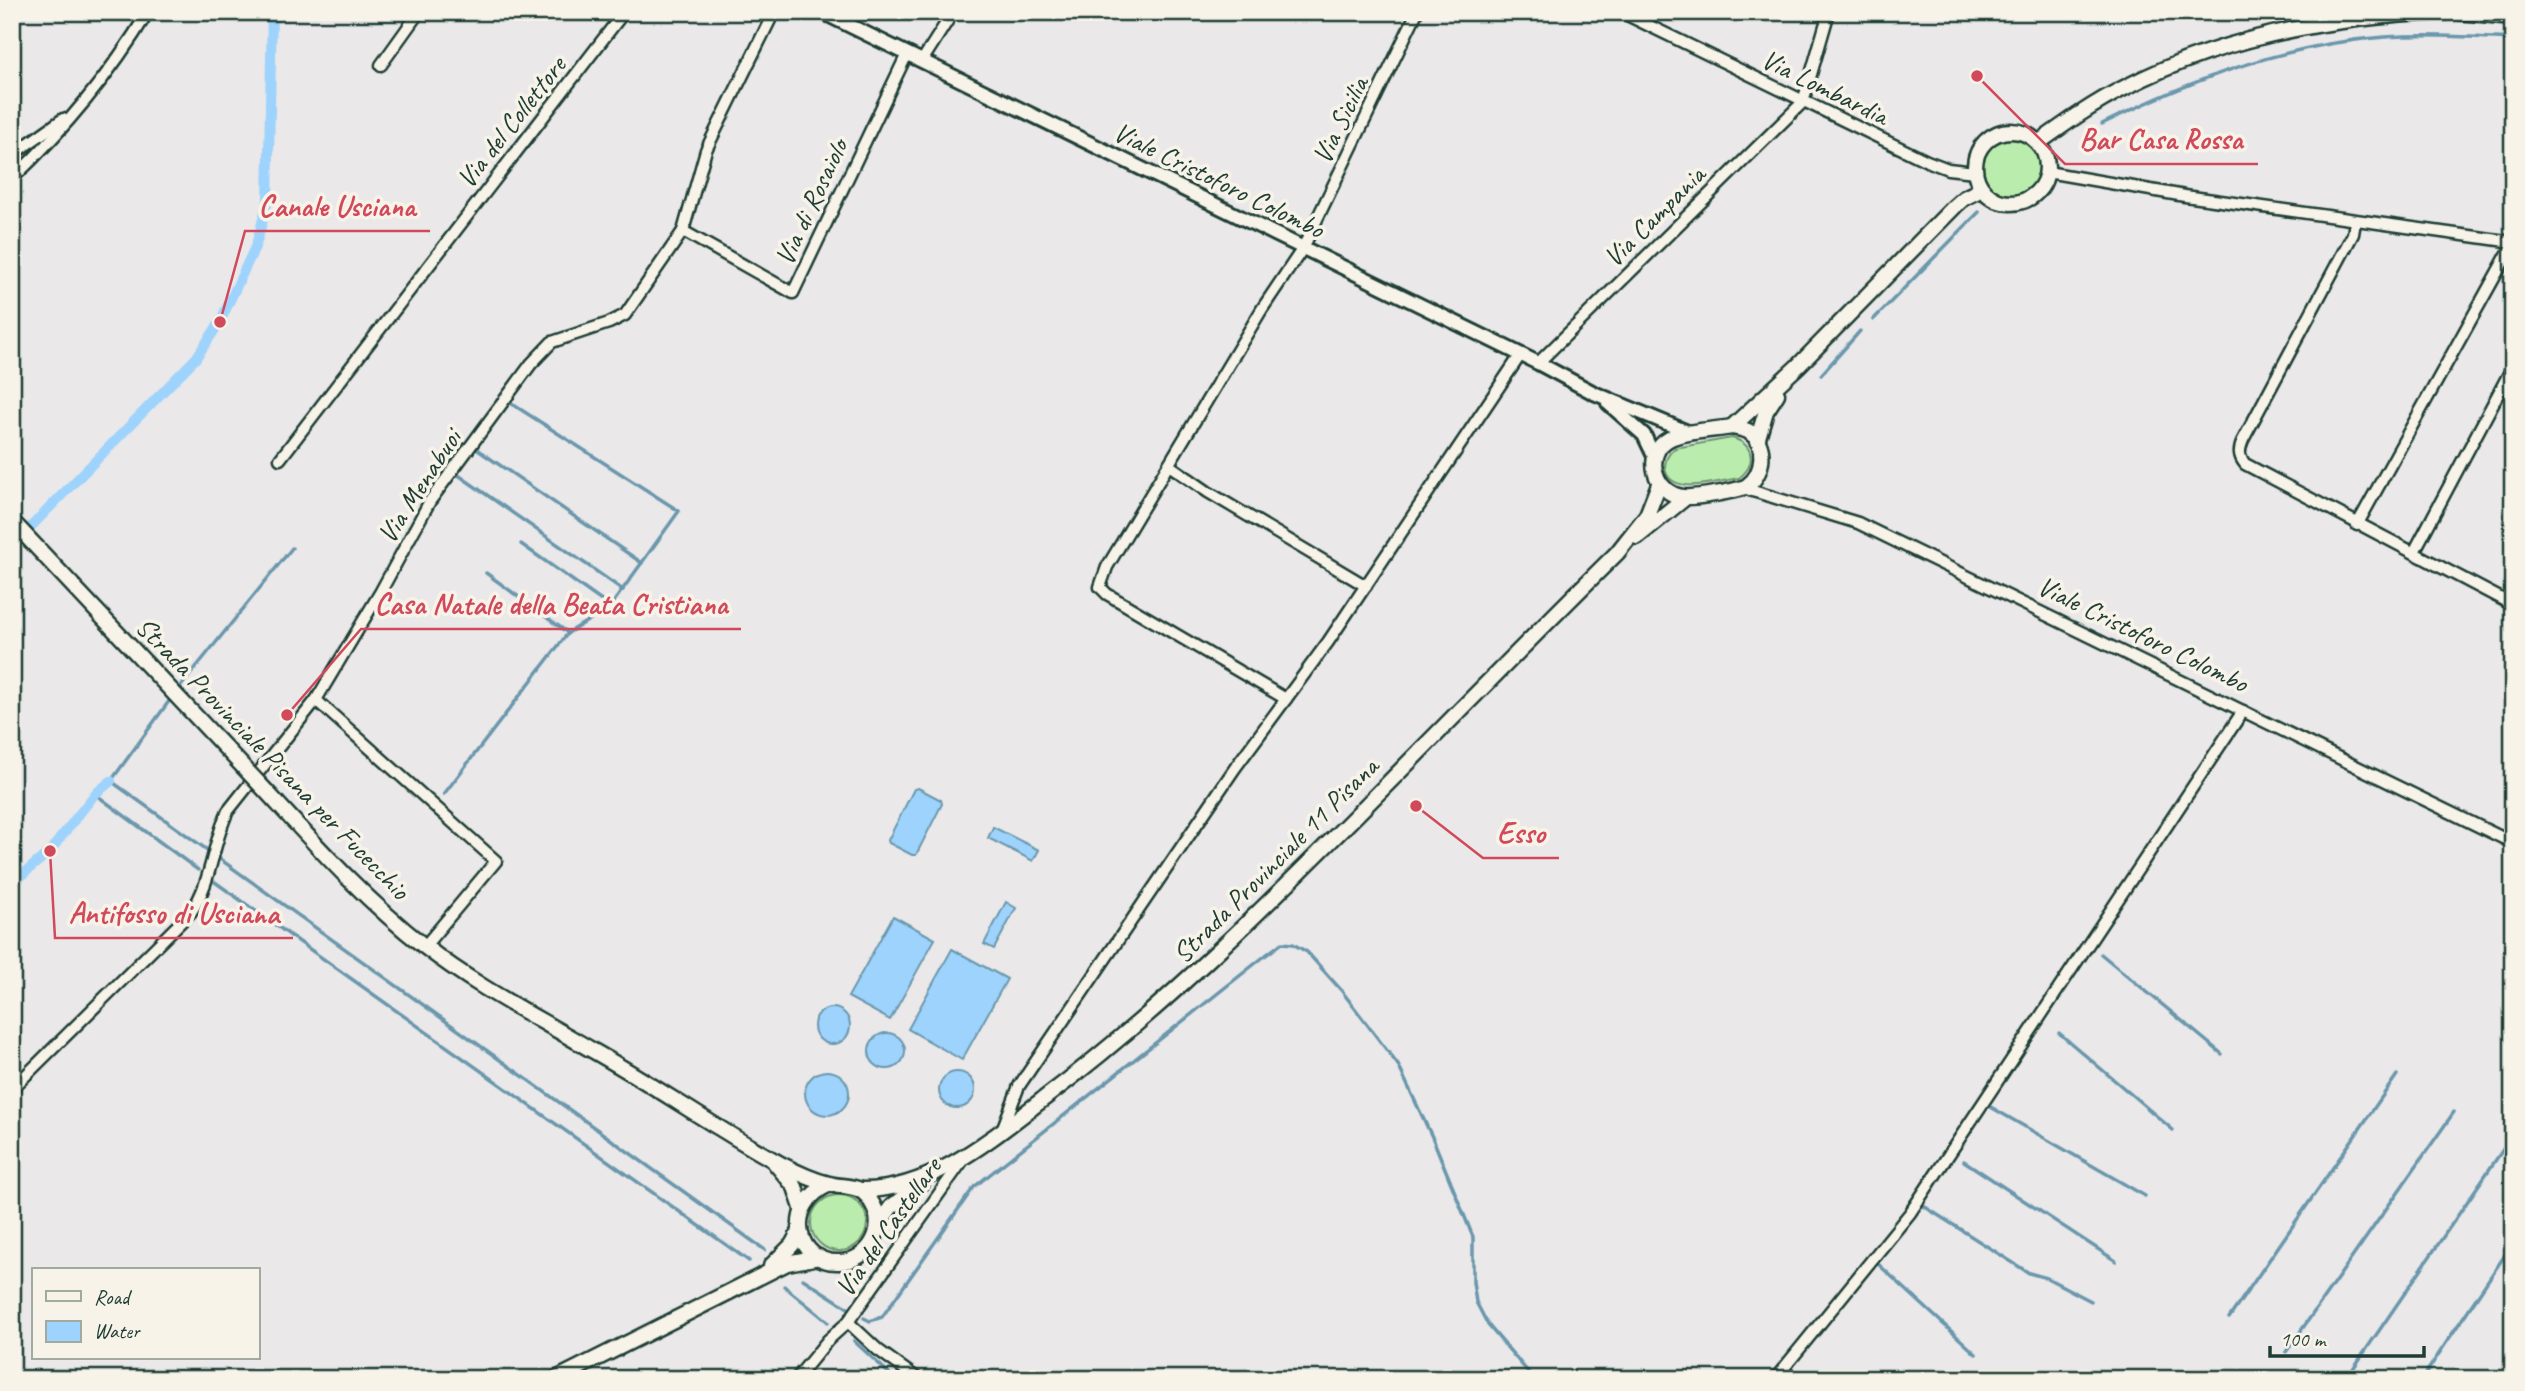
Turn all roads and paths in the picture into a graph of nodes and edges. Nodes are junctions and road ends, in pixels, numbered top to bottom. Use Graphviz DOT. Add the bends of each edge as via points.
graph roads {
  1 [pos="148,12"];
  2 [pos="419,12"];
  3 [pos="624,12"];
  4 [pos="774,12"];
  5 [pos="822,12"];
  6 [pos="953,12"];
  7 [pos="1417,12"];
  8 [pos="1620,12"];
  9 [pos="1829,12"];
  10 [pos="2446,12"];
  11 [pos="2460,12"];
  12 [pos="2513,17"];
  13 [pos="906,54"];
  14 [pos="922,61"];
  15 [pos="381,65"];
  16 [pos="1803,102"];
  17 [pos="78,108"];
  18 [pos="2038,143"];
  19 [pos="12,155"];
  20 [pos="1975,172"];
  21 [pos="2047,172"];
  22 [pos="12,179"];
  23 [pos="1982,189"];
  24 [pos="2355,222"];
  25 [pos="683,231"];
  26 [pos="2513,243"];
  27 [pos="1303,248"];
  28 [pos="1521,355"];
  29 [pos="1538,363"];
  30 [pos="1798,366"];
  31 [pos="2513,366"];
  32 [pos="1594,393"];
  33 [pos="1732,427"];
  34 [pos="1691,433"];
  35 [pos="1758,441"];
  36 [pos="1655,458"];
  37 [pos="280,459"];
  38 [pos="1169,464"];
  39 [pos="1659,484"];
  40 [pos="1743,488"];
  41 [pos="1685,498"];
  42 [pos="12,521"];
  43 [pos="2357,525"];
  44 [pos="2414,552"];
  45 [pos="1617,553"];
  46 [pos="1366,586"];
  47 [pos="2513,605"];
  48 [pos="316,699"];
  49 [pos="1286,699"];
  50 [pos="2244,711"];
  51 [pos="2513,843"];
  52 [pos="425,947"];
  53 [pos="12,1089"];
  54 [pos="1002,1130"];
  55 [pos="968,1154"];
  56 [pos="769,1157"];
  57 [pos="940,1170"];
  58 [pos="830,1184"];
  59 [pos="861,1190"];
  60 [pos="802,1208"];
  61 [pos="878,1225"];
  62 [pos="800,1231"];
  63 [pos="819,1257"];
  64 [pos="756,1278"];
  65 [pos="848,1322"];
  66 [pos="556,1379"];
  67 [pos="796,1379"];
  68 [pos="918,1379"];
  69 [pos="1775,1379"];
  1 -- 17 [label="street" via="114,65"];
  2 -- 15 [label="street"];
  3 -- 37 [label="street, Via del Collettore"];
  4 -- 25 [label="street, Via Menabuoi" via="706,150"];
  5 -- 13 [label="street, Viale Cristoforo Colombo"];
  6 -- 14 [label="street"];
  7 -- 27 [label="street, Via Sicilia"];
  8 -- 16 [label="street, Via Lombardia"];
  9 -- 16 [label="street"];
  10 -- 18 [label="main road" via="2320,23 2237,43 2124,87"];
  11 -- 12 [label="main road"];
  13 -- 14 [label="street, Viale Cristoforo Colombo"];
  13 -- 25 [label="street, Via di Rosaiolo" via="793,293"];
  14 -- 27 [label="street, Viale Cristoforo Colombo"];
  16 -- 20 [label="street, Via Lombardia" via="1927,161"];
  16 -- 29 [label="street, Via Campania"];
  17 -- 19 [label="street"];
  17 -- 22 [label="street"];
  18 -- 20 [label="main road" via="2022,132 1993,135 1980,147"];
  18 -- 21 [label="main road"];
  20 -- 23 [label="main road"];
  21 -- 23 [label="main road" via="2040,189 2025,201 2006,203"];
  21 -- 24 [label="street"];
  23 -- 30 [label="main road" via="1955,206"];
  24 -- 26 [label="street"];
  24 -- 43 [label="street" via="2353,234 2238,451 2245,464"];
  25 -- 48 [label="street, Via Menabuoi" via="625,316 552,342 531,364 430,501"];
  26 -- 43 [label="street"];
  27 -- 28 [label="street, Viale Cristoforo Colombo"];
  27 -- 38 [label="street, Via Sicilia"];
  28 -- 29 [label="street, Viale Cristoforo Colombo"];
  28 -- 46 [label="street"];
  29 -- 32 [label="street, Viale Cristoforo Colombo"];
  30 -- 33 [label="main road"];
  30 -- 35 [label="main road" via="1766,411"];
  31 -- 44 [label="street"];
  32 -- 34 [label="street, Viale Cristoforo Colombo"];
  32 -- 36 [label="street, Viale Cristoforo Colombo" via="1644,435"];
  33 -- 34 [label="main road"];
  33 -- 35 [label="main road" via="1748,431"];
  34 -- 36 [label="main road" via="1670,438"];
  35 -- 40 [label="main road" via="1760,470"];
  36 -- 39 [label="main road"];
  38 -- 46 [label="street"];
  38 -- 49 [label="street, Via Sicilia" via="1107,567 1100,587"];
  39 -- 41 [label="main road" via="1668,493"];
  39 -- 45 [label="main road, Strada Provinciale 11 Pisana" via="1647,514"];
  40 -- 41 [label="main road, Strada Provinciale 11 Pisana"];
  40 -- 50 [label="street, Viale Cristoforo Colombo" via="1858,523"];
  41 -- 45 [label="main road, Strada Provinciale 11 Pisana"];
  42 -- 52 [label="main road, Strada Provinciale Pisana per Fucecchio, bridge" via="354,887"];
  43 -- 44 [label="street"];
  44 -- 47 [label="street"];
  45 -- 54 [label="main road, Strada Provinciale 11 Pisana" via="1195,975"];
  46 -- 49 [label="street"];
  48 -- 52 [label="street" via="496,861"];
  48 -- 53 [label="street, Via Menabuoi" via="228,811 201,898 191,912"];
  49 -- 54 [label="street" via="1019,1086"];
  50 -- 51 [label="street, Viale Cristoforo Colombo"];
  50 -- 69 [label="street" via="1910,1213"];
  52 -- 56 [label="main road, Strada Provinciale Pisana per Fucecchio" via="492,993"];
  54 -- 55 [label="main road, Strada Provinciale 11 Pisana"];
  55 -- 57 [label="main road, Strada Provinciale 11 Pisana"];
  55 -- 65 [label="street, Via del Castellare"];
  56 -- 58 [label="main road, Strada Provinciale Pisana per Fucecchio"];
  56 -- 60 [label="main road, Strada Provinciale Pisana per Fucecchio" via="795,1187"];
  57 -- 59 [label="main road, Strada Provinciale 11 Pisana" via="890,1188"];
  57 -- 61 [label="main road, Strada Provinciale 11 Pisana" via="891,1207"];
  58 -- 59 [label="main road, Strada Provinciale Pisana per Fucecchio"];
  58 -- 60 [label="main road" via="811,1195"];
  59 -- 61 [label="main road" via="876,1210"];
  60 -- 62 [label="main road"];
  61 -- 63 [label="main road" via="871,1245 859,1256 841,1262"];
  62 -- 63 [label="main road"];
  62 -- 64 [label="main road" via="780,1259"];
  63 -- 64 [label="main road" via="787,1263"];
  64 -- 66 [label="main road"];
  65 -- 67 [label="street"];
  65 -- 68 [label="street, Via del Castellare"];
}
